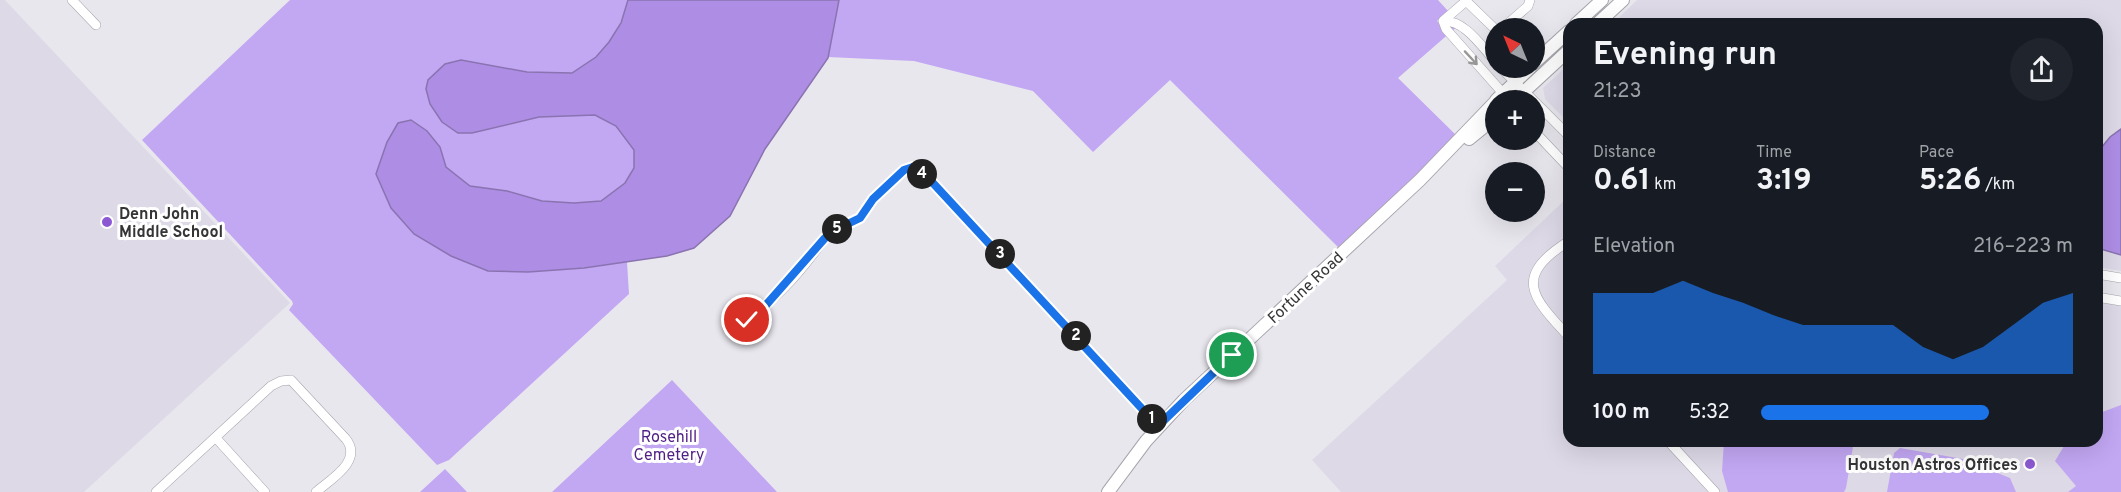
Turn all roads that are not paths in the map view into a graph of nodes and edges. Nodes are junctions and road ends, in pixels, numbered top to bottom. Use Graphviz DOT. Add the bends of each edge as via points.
graph roads {
  1 [pos="72,0"];
  2 [pos="88,0"];
  3 [pos="1466,0"];
  4 [pos="1530,0"];
  5 [pos="1602,0"];
  6 [pos="1623,0"];
  7 [pos="80,8"];
  8 [pos="1514,18"];
  9 [pos="1593,18"];
  10 [pos="1596,18"];
  11 [pos="1485,19"];
  12 [pos="1443,21"];
  13 [pos="96,25"];
  14 [pos="1563,36"];
  15 [pos="1485,50"];
  16 [pos="1545,53"];
  17 [pos="1563,56"];
  18 [pos="1511,78"];
  19 [pos="1519,78"];
  20 [pos="1515,82"];
  21 [pos="1494,90"];
  22 [pos="1508,90"];
  23 [pos="1525,90"];
  24 [pos="1527,90"];
  25 [pos="1545,111"];
  26 [pos="1485,115"];
  27 [pos="1485,126"];
  28 [pos="1563,130"];
  29 [pos="1545,143"];
  30 [pos="1563,162"];
  31 [pos="1431,170"];
  32 [pos="1563,246"];
  33 [pos="2103,275"];
  34 [pos="2121,278"];
  35 [pos="2103,298"];
  36 [pos="2121,301"];
  37 [pos="727,327"];
  38 [pos="1563,330"];
  39 [pos="1158,426"];
  40 [pos="216,438"];
  41 [pos="1674,447"];
  42 [pos="1133,459"];
  43 [pos="156,492"];
  44 [pos="265,492"];
  45 [pos="316,492"];
  46 [pos="1108,492"];
  47 [pos="1119,492"];
  48 [pos="1716,492"];
  1 -- 7 [label="street"];
  2 -- 7 [label="street"];
  3 -- 11 [label="street"];
  3 -- 12 [label="street"];
  4 -- 8 [label="street"];
  5 -- 9 [label="main road"];
  6 -- 10 [label="main road"];
  7 -- 13 [label="street"];
  12 -- 15 [label="street" via="1461,25"];
  12 -- 21 [label="street, one-way"];
  14 -- 16 [label="main road"];
  17 -- 24 [label="main road"];
  18 -- 20 [label="street"];
  19 -- 20 [label="main road, Fortune Road"];
  20 -- 22 [label="main road, Fortune Road"];
  20 -- 23 [label="street"];
  25 -- 28 [label="street"];
  26 -- 31 [label="main road, Fortune Road"];
  27 -- 31 [label="main road, Fortune Road"];
  29 -- 30 [label="street"];
  31 -- 39 [label="main road, Fortune Road"];
  32 -- 38 [label="street" via="1540,263 1533,294"];
  33 -- 34 [label="street"];
  35 -- 36 [label="street"];
  37 -- 39 [label="street" via="747,320 766,305 825,238 860,218 873,199 904,170 913,167 932,182"];
  39 -- 42 [label="main road, Fortune Road"];
  40 -- 43 [label="street"];
  40 -- 44 [label="street"];
  40 -- 45 [label="street" via="271,387 281,381 294,382 351,449 348,463"];
  41 -- 48 [label="street"];
  42 -- 46 [label="main road, Fortune Road"];
  42 -- 47 [label="main road, Fortune Road"];
}
